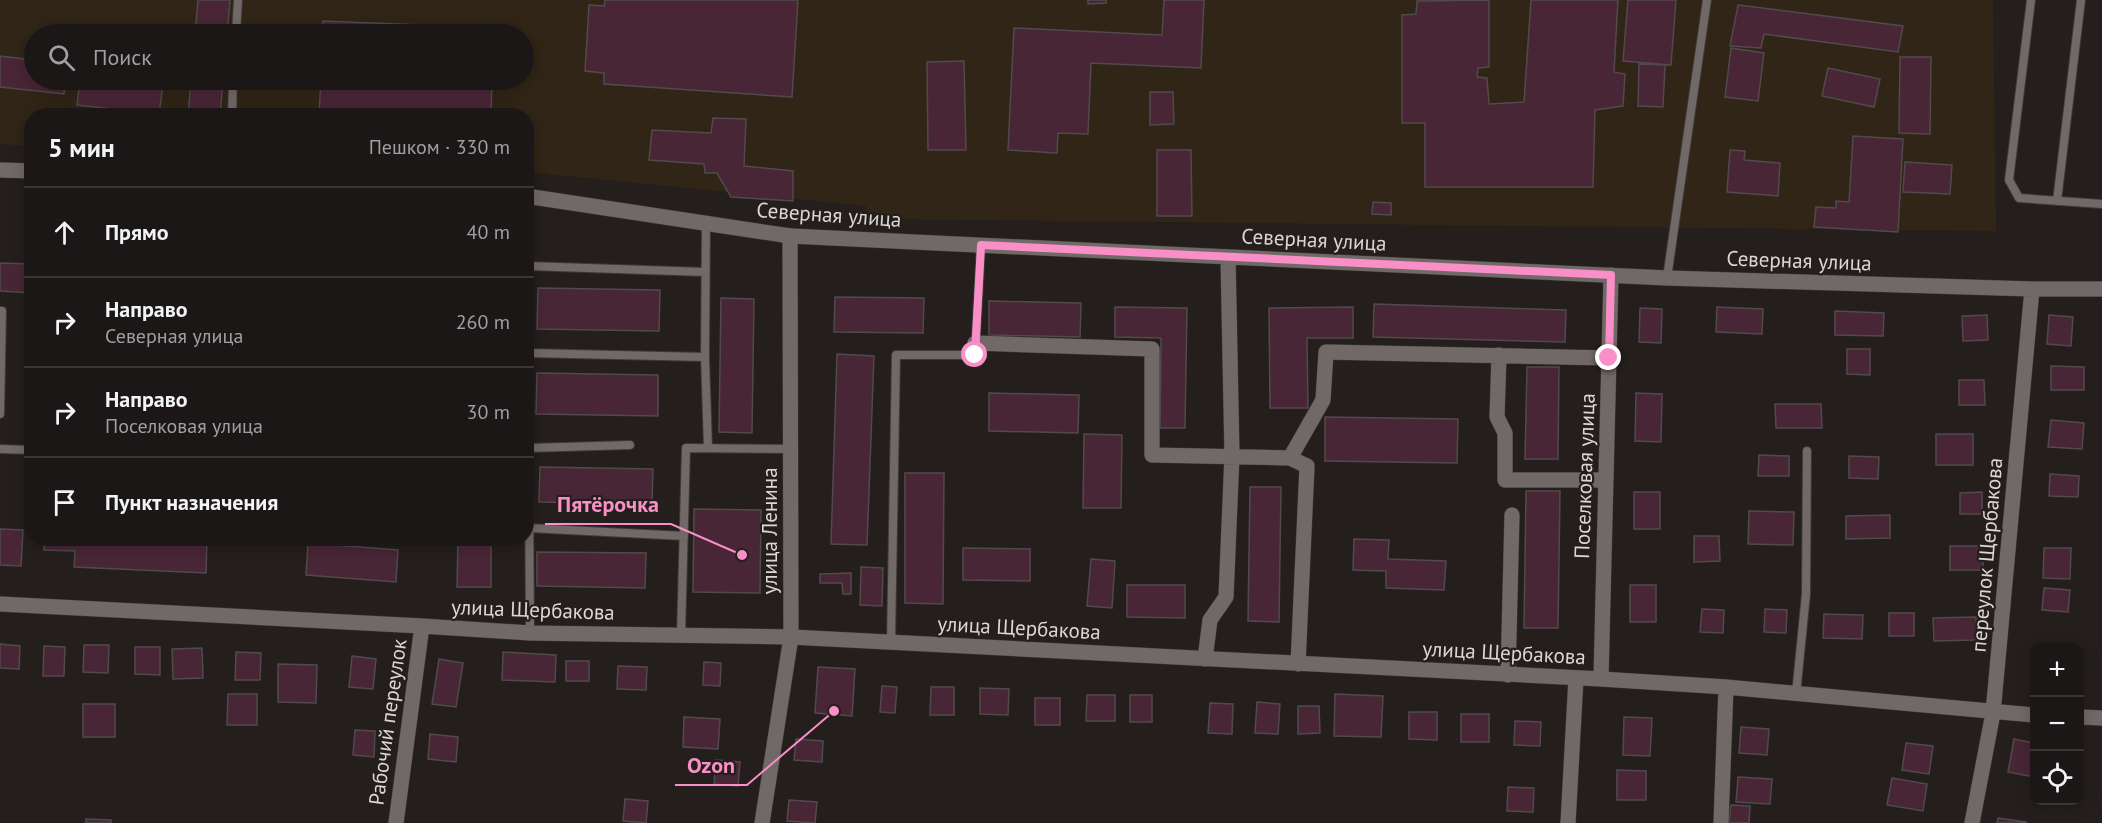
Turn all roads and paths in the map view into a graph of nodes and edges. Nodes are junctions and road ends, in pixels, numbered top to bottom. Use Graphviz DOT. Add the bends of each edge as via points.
graph roads {
  1 [pos="238,0"];
  2 [pos="1707,0"];
  3 [pos="2031,0"];
  4 [pos="2081,0"];
  5 [pos="237,24"];
  6 [pos="232,90"];
  7 [pos="231,108"];
  8 [pos="0,170"];
  9 [pos="24,171"];
  10 [pos="534,197"];
  11 [pos="2057,201"];
  12 [pos="2102,204"];
  13 [pos="706,223"];
  14 [pos="790,236"];
  15 [pos="981,245"];
  16 [pos="1228,257"];
  17 [pos="534,266"];
  18 [pos="705,272"];
  19 [pos="1611,275"];
  20 [pos="1667,278"];
  21 [pos="2032,289"];
  22 [pos="2102,289"];
  23 [pos="0,311"];
  24 [pos="975,343"];
  25 [pos="534,353"];
  26 [pos="1500,355"];
  27 [pos="705,357"];
  28 [pos="1609,358"];
  29 [pos="0,414"];
  30 [pos="630,445"];
  31 [pos="534,448"];
  32 [pos="708,448"];
  33 [pos="0,449"];
  34 [pos="790,449"];
  35 [pos="24,450"];
  36 [pos="1808,451"];
  37 [pos="1232,455"];
  38 [pos="1290,458"];
  39 [pos="1606,480"];
  40 [pos="1512,515"];
  41 [pos="534,528"];
  42 [pos="684,536"];
  43 [pos="530,546"];
  44 [pos="0,604"];
  45 [pos="422,626"];
  46 [pos="530,633"];
  47 [pos="681,635"];
  48 [pos="791,637"];
  49 [pos="891,642"];
  50 [pos="1205,659"];
  51 [pos="1299,664"];
  52 [pos="1508,675"];
  53 [pos="1576,678"];
  54 [pos="1600,679"];
  55 [pos="1726,687"];
  56 [pos="1796,694"];
  57 [pos="1993,713"];
  58 [pos="2030,715"];
  59 [pos="2084,717"];
  60 [pos="2102,718"];
  61 [pos="396,823"];
  62 [pos="762,823"];
  63 [pos="1568,823"];
  64 [pos="1721,823"];
  65 [pos="1972,823"];
  1 -- 5 [label="lane"];
  2 -- 20 [label="lane"];
  3 -- 11 [label="lane" via="2009,180 2019,198"];
  4 -- 11 [label="lane"];
  6 -- 7 [label="lane"];
  8 -- 9 [label="street"];
  10 -- 13 [label="street, Северная улица"];
  11 -- 12 [label="lane"];
  13 -- 14 [label="street, Северная улица"];
  13 -- 18 [label="lane"];
  14 -- 15 [label="street, Северная улица"];
  14 -- 34 [label="street, улица Ленина"];
  15 -- 16 [label="street, Северная улица"];
  15 -- 24 [label="lane"];
  16 -- 19 [label="street, Северная улица"];
  16 -- 37 [label="street"];
  17 -- 18 [label="lane"];
  18 -- 27 [label="lane"];
  19 -- 20 [label="street, Северная улица"];
  19 -- 28 [label="street, Поселковая улица"];
  20 -- 21 [label="street, Северная улица"];
  21 -- 22 [label="street, Северная улица"];
  21 -- 57 [label="street, переулок Щербакова"];
  23 -- 29 [label="lane"];
  24 -- 37 [label="street" via="1152,348 1152,455"];
  24 -- 49 [label="lane" via="975,355 896,355"];
  25 -- 27 [label="lane"];
  26 -- 28 [label="street"];
  26 -- 38 [label="street" via="1326,352 1323,400"];
  26 -- 39 [label="street" via="1497,417 1505,433 1505,480"];
  27 -- 32 [label="lane"];
  28 -- 39 [label="street, Поселковая улица"];
  30 -- 31 [label="lane"];
  32 -- 34 [label="lane"];
  32 -- 42 [label="lane" via="686,448"];
  33 -- 35 [label="lane"];
  34 -- 48 [label="street, улица Ленина"];
  36 -- 56 [label="lane" via="1806,594"];
  37 -- 38 [label="street"];
  37 -- 50 [label="street" via="1226,597 1210,620"];
  38 -- 51 [label="street" via="1307,466"];
  39 -- 54 [label="street, Поселковая улица"];
  40 -- 52 [label="street"];
  41 -- 42 [label="lane"];
  42 -- 47 [label="lane"];
  43 -- 46 [label="lane"];
  44 -- 45 [label="street, улица Щербакова"];
  45 -- 46 [label="street, улица Щербакова"];
  45 -- 61 [label="street, Рабочий переулок"];
  46 -- 47 [label="street, улица Щербакова"];
  47 -- 48 [label="street, улица Щербакова"];
  48 -- 49 [label="street, улица Щербакова"];
  48 -- 62 [label="street, улица Ленина"];
  49 -- 50 [label="street, улица Щербакова"];
  50 -- 51 [label="street, улица Щербакова"];
  51 -- 52 [label="street, улица Щербакова"];
  52 -- 53 [label="street, улица Щербакова"];
  53 -- 54 [label="street, улица Щербакова"];
  53 -- 63 [label="street"];
  54 -- 55 [label="street, улица Щербакова"];
  55 -- 56 [label="street, улица Щербакова"];
  55 -- 64 [label="street"];
  56 -- 57 [label="street, улица Щербакова"];
  57 -- 58 [label="street, улица Щербакова"];
  57 -- 65 [label="street, переулок Щербакова"];
  59 -- 60 [label="street"];
}
